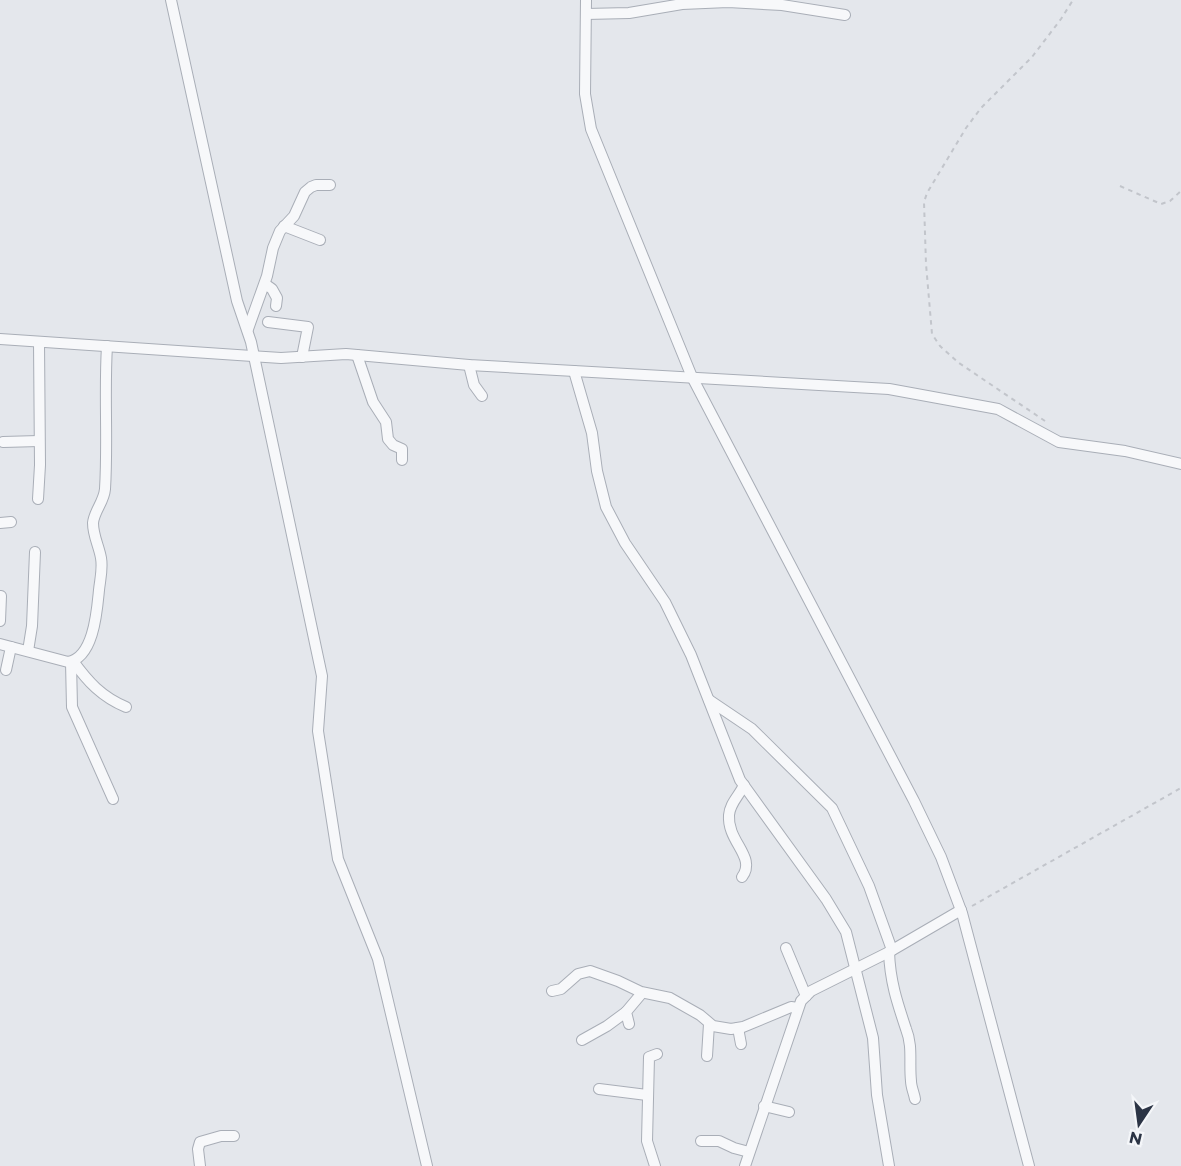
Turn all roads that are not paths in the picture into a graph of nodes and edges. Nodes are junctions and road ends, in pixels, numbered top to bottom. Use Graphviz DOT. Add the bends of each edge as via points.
graph roads {
  1 [pos="171,0"];
  2 [pos="586,0"];
  3 [pos="767,2"];
  4 [pos="676,3"];
  5 [pos="586,14"];
  6 [pos="845,15"];
  7 [pos="330,185"];
  8 [pos="284,226"];
  9 [pos="320,240"];
  10 [pos="264,284"];
  11 [pos="276,306"];
  12 [pos="268,322"];
  13 [pos="248,329"];
  14 [pos="0,339"];
  15 [pos="39,342"];
  16 [pos="107,346"];
  17 [pos="357,355"];
  18 [pos="252,356"];
  19 [pos="302,357"];
  20 [pos="469,365"];
  21 [pos="574,371"];
  22 [pos="692,377"];
  23 [pos="482,396"];
  24 [pos="39,441"];
  25 [pos="3,442"];
  26 [pos="402,460"];
  27 [pos="1181,464"];
  28 [pos="38,499"];
  29 [pos="35,552"];
  30 [pos="1,596"];
  31 [pos="0,621"];
  32 [pos="5,645"];
  33 [pos="28,651"];
  34 [pos="72,662"];
  35 [pos="6,670"];
  36 [pos="709,700"];
  37 [pos="126,707"];
  38 [pos="744,785"];
  39 [pos="113,799"];
  40 [pos="742,877"];
  41 [pos="961,910"];
  42 [pos="786,948"];
  43 [pos="891,951"];
  44 [pos="856,967"];
  45 [pos="552,991"];
  46 [pos="642,993"];
  47 [pos="806,996"];
  48 [pos="798,1008"];
  49 [pos="626,1012"];
  50 [pos="629,1024"];
  51 [pos="709,1024"];
  52 [pos="738,1028"];
  53 [pos="582,1040"];
  54 [pos="741,1044"];
  55 [pos="657,1054"];
  56 [pos="707,1056"];
  57 [pos="599,1089"];
  58 [pos="647,1095"];
  59 [pos="915,1099"];
  60 [pos="764,1106"];
  61 [pos="789,1112"];
  62 [pos="234,1136"];
  63 [pos="701,1141"];
  64 [pos="749,1152"];
  65 [pos="200,1166"];
  66 [pos="427,1166"];
  67 [pos="655,1166"];
  68 [pos="745,1166"];
  69 [pos="889,1166"];
  70 [pos="1029,1166"];
  1 -- 13 [label="street" via="237,301"];
  2 -- 5 [label="street"];
  3 -- 4 [label="street"];
  3 -- 6 [label="street"];
  4 -- 5 [label="street" via="629,13"];
  5 -- 22 [label="street" via="585,94 591,129"];
  7 -- 8 [label="street" via="310,187"];
  8 -- 9 [label="street"];
  8 -- 10 [label="street" via="277,237"];
  10 -- 11 [label="street" via="277,298"];
  10 -- 13 [label="street"];
  12 -- 19 [label="street" via="308,327"];
  13 -- 18 [label="street"];
  14 -- 15 [label="street"];
  15 -- 16 [label="street"];
  15 -- 24 [label="street"];
  16 -- 18 [label="street"];
  16 -- 34 [label="street" via="105,492 93,525 101,558 97,610 92,638"];
  17 -- 19 [label="street"];
  17 -- 20 [label="street"];
  17 -- 26 [label="street" via="373,402 386,422 388,439 402,449"];
  18 -- 19 [label="street"];
  18 -- 66 [label="street" via="322,676 318,730 338,859 378,959"];
  20 -- 21 [label="street"];
  20 -- 23 [label="street" via="474,385"];
  21 -- 22 [label="street"];
  21 -- 36 [label="street" via="592,433 606,507 665,602"];
  22 -- 27 [label="street" via="922,394 999,410 1059,442"];
  22 -- 41 [label="street" via="914,801 941,856"];
  24 -- 25 [label="street"];
  24 -- 28 [label="street"];
  29 -- 33 [label="street"];
  30 -- 31 [label="street"];
  32 -- 33 [label="street"];
  32 -- 35 [label="street"];
  33 -- 34 [label="street"];
  34 -- 37 [label="street" via="105,696"];
  34 -- 39 [label="street" via="72,707"];
  36 -- 38 [label="street"];
  36 -- 43 [label="street" via="752,729 832,808 869,886"];
  38 -- 40 [label="street" via="730,806 729,815 734,841 747,860 747,871"];
  38 -- 44 [label="street" via="826,898 846,932"];
  41 -- 43 [label="street"];
  41 -- 70 [label="street"];
  42 -- 47 [label="street"];
  43 -- 44 [label="street"];
  43 -- 59 [label="street" via="892,982 908,1037"];
  44 -- 47 [label="street"];
  44 -- 69 [label="street" via="873,1038 877,1095"];
  45 -- 46 [label="street" via="590,971"];
  46 -- 49 [label="street"];
  46 -- 51 [label="street" via="677,1001"];
  47 -- 48 [label="street"];
  48 -- 52 [label="street" via="791,1007"];
  48 -- 60 [label="street"];
  49 -- 50 [label="street"];
  49 -- 53 [label="street"];
  51 -- 52 [label="street"];
  51 -- 56 [label="street"];
  52 -- 54 [label="street"];
  55 -- 58 [label="street" via="648,1061"];
  57 -- 58 [label="street"];
  58 -- 67 [label="street" via="647,1141"];
  60 -- 61 [label="street"];
  60 -- 64 [label="street"];
  62 -- 65 [label="street" via="200,1142"];
  63 -- 64 [label="street" via="719,1141"];
  64 -- 68 [label="street"];
}
